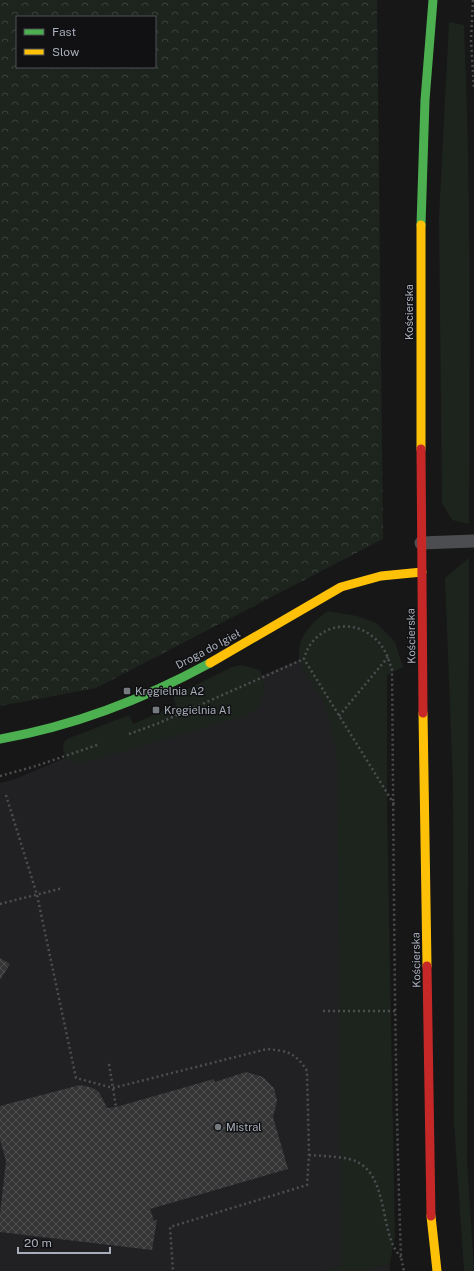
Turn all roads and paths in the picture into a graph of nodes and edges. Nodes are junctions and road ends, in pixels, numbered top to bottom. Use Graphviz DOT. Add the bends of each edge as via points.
graph roads {
  1 [pos="433,0"];
  2 [pos="473,0"];
  3 [pos="474,89"];
  4 [pos="474,542"];
  5 [pos="421,544"];
  6 [pos="422,572"];
  7 [pos="388,657"];
  8 [pos="339,716"];
  9 [pos="0,739"];
  10 [pos="6,795"];
  11 [pos="394,804"];
  12 [pos="63,888"];
  13 [pos="36,895"];
  14 [pos="0,904"];
  15 [pos="323,1010"];
  16 [pos="395,1012"];
  17 [pos="109,1064"];
  18 [pos="113,1088"];
  19 [pos="116,1107"];
  20 [pos="309,1155"];
  21 [pos="402,1257"];
  22 [pos="173,1271"];
  23 [pos="404,1271"];
  24 [pos="437,1271"];
  1 -- 5 [label="main road, Kościerska" via="421,191"];
  2 -- 3 [label="path"];
  4 -- 5 [label="lane"];
  5 -- 6 [label="main road, Kościerska"];
  6 -- 9 [label="main road, Droga do Igieł" via="358,580 341,587 219,658 140,696 55,727"];
  6 -- 24 [label="main road, Kościerska" via="431,1225"];
  7 -- 8 [label="path"];
  7 -- 8 [label="path" via="372,636 355,627 327,629 312,640 304,660"];
  7 -- 11 [label="path" via="392,670"];
  8 -- 11 [label="path"];
  10 -- 13 [label="path"];
  11 -- 16 [label="path"];
  12 -- 13 [label="path"];
  13 -- 14 [label="path"];
  13 -- 18 [label="path" via="76,1078"];
  15 -- 16 [label="path"];
  16 -- 21 [label="path"];
  17 -- 18 [label="path"];
  18 -- 19 [label="path"];
  18 -- 20 [label="path" via="267,1049 285,1050 300,1060 307,1071"];
  20 -- 21 [label="path" via="348,1158 369,1170 375,1178 390,1239"];
  20 -- 22 [label="path" via="307,1185 170,1227"];
  21 -- 23 [label="path"];
}
